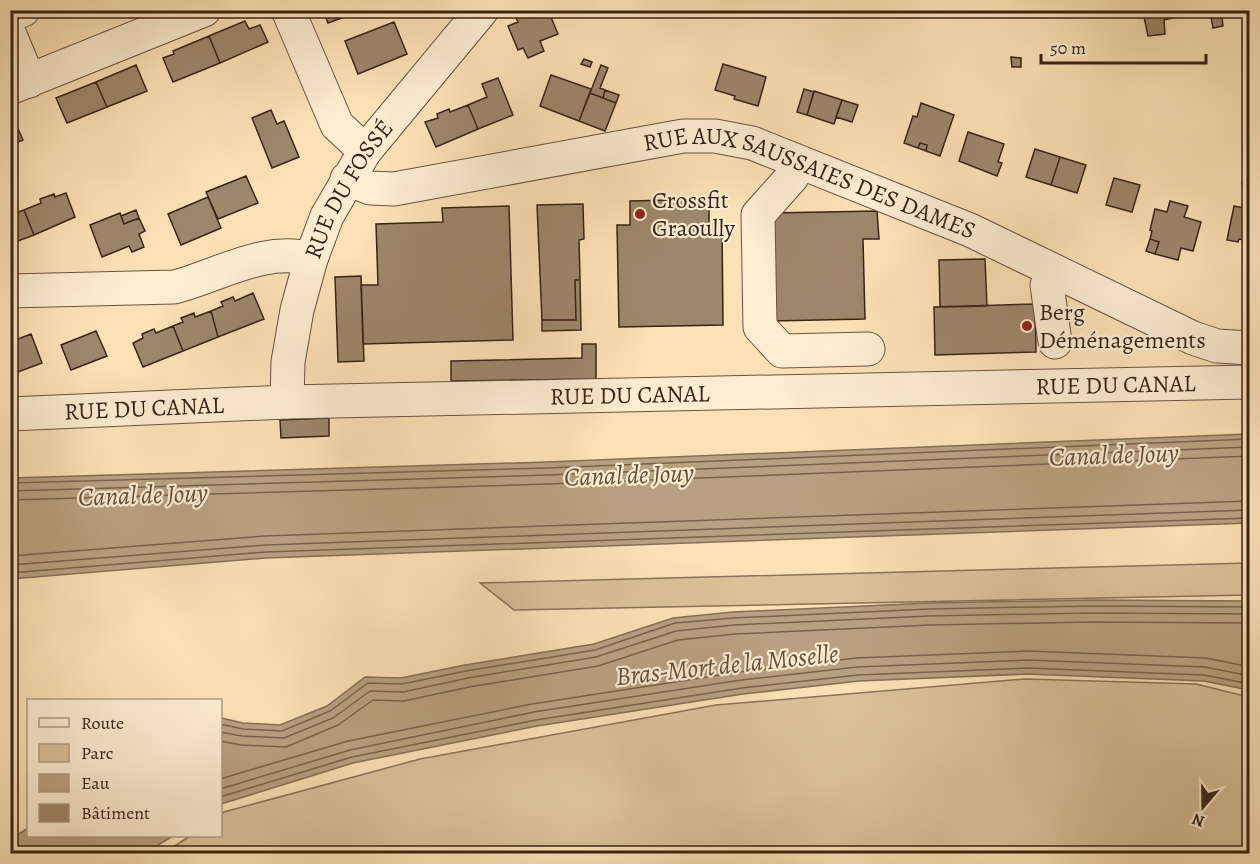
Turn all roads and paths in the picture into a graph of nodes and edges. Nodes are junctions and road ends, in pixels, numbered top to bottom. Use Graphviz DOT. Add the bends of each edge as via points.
graph roads {
  1 [pos="23,10"];
  2 [pos="204,10"];
  3 [pos="288,10"];
  4 [pos="482,10"];
  5 [pos="10,15"];
  6 [pos="166,18"];
  7 [pos="10,35"];
  8 [pos="20,84"];
  9 [pos="365,151"];
  10 [pos="799,162"];
  11 [pos="347,179"];
  12 [pos="310,259"];
  13 [pos="1054,271"];
  14 [pos="10,291"];
  15 [pos="1055,342"];
  16 [pos="1250,348"];
  17 [pos="868,349"];
  18 [pos="1250,382"];
  19 [pos="287,402"];
  20 [pos="10,414"];
  1 -- 5 [label="street"];
  2 -- 6 [label="street"];
  3 -- 9 [label="street" via="337,125"];
  4 -- 9 [label="street, RUE DU FOSSÉ"];
  6 -- 8 [label="street"];
  7 -- 8 [label="street"];
  9 -- 11 [label="street, RUE DU FOSSÉ"];
  10 -- 11 [label="street, RUE AUX SAUSSAIES DES DAMES" via="752,143 715,136 683,136 394,189 370,188"];
  10 -- 13 [label="street, RUE AUX SAUSSAIES DES DAMES" via="970,230"];
  10 -- 17 [label="street" via="792,177 758,215 760,327 782,351"];
  11 -- 12 [label="street, RUE DU FOSSÉ"];
  12 -- 14 [label="street" via="298,255 271,256 174,287"];
  12 -- 19 [label="street, RUE DU FOSSÉ" via="288,362"];
  13 -- 15 [label="street" via="1047,285"];
  13 -- 16 [label="street, RUE AUX SAUSSAIES DES DAMES" via="1193,338 1217,346"];
  18 -- 19 [label="street, RUE DU CANAL"];
  19 -- 20 [label="street, RUE DU CANAL"];
}
